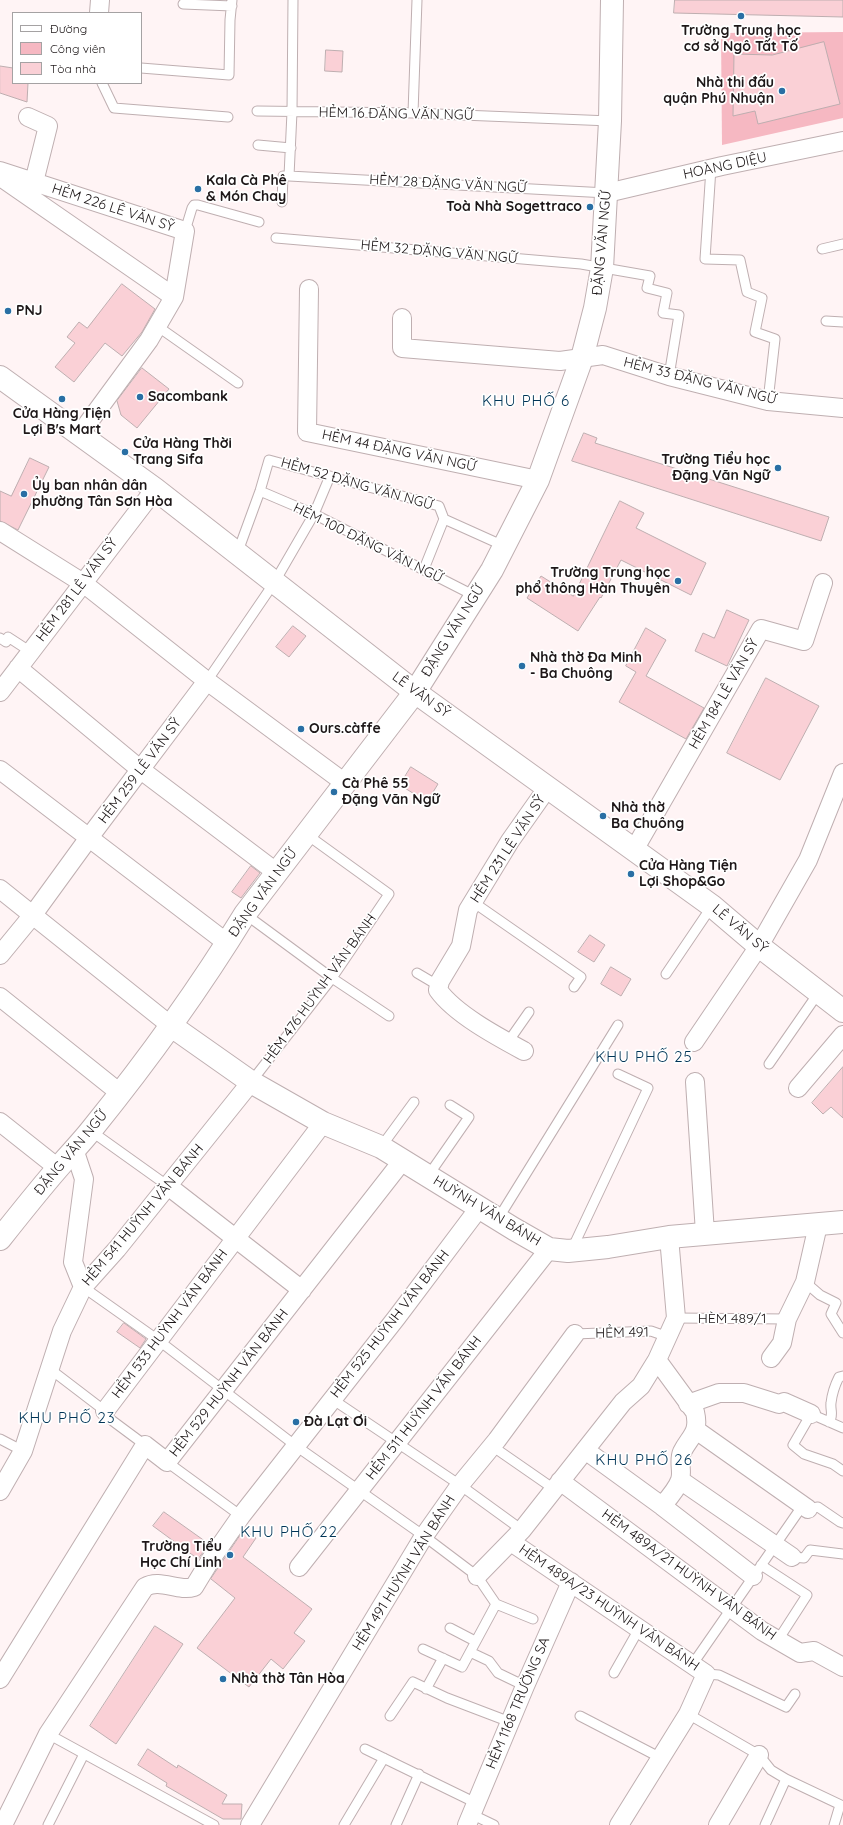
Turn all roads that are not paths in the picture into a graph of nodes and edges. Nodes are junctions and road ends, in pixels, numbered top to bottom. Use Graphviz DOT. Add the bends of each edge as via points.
graph roads {
  1 [pos="100,0"];
  2 [pos="293,0"];
  3 [pos="417,0"];
  4 [pos="612,0"];
  5 [pos="232,3"];
  6 [pos="183,4"];
  7 [pos="99,12"];
  8 [pos="142,68"];
  9 [pos="102,84"];
  10 [pos="257,111"];
  11 [pos="292,112"];
  12 [pos="413,113"];
  13 [pos="28,117"];
  14 [pos="228,117"];
  15 [pos="610,121"];
  16 [pos="843,141"];
  17 [pos="258,145"];
  18 [pos="290,148"];
  19 [pos="711,168"];
  20 [pos="0,171"];
  21 [pos="0,176"];
  22 [pos="289,176"];
  23 [pos="34,182"];
  24 [pos="607,192"];
  25 [pos="282,202"];
  26 [pos="259,222"];
  27 [pos="185,231"];
  28 [pos="276,238"];
  29 [pos="843,244"];
  30 [pos="822,249"];
  31 [pos="602,268"];
  32 [pos="309,289"];
  33 [pos="174,297"];
  34 [pos="402,318"];
  35 [pos="826,321"];
  36 [pos="843,322"];
  37 [pos="157,326"];
  38 [pos="582,358"];
  39 [pos="669,376"];
  40 [pos="0,377"];
  41 [pos="238,383"];
  42 [pos="768,401"];
  43 [pos="843,408"];
  44 [pos="80,434"];
  45 [pos="330,476"];
  46 [pos="538,480"];
  47 [pos="155,489"];
  48 [pos="260,491"];
  49 [pos="314,514"];
  50 [pos="444,519"];
  51 [pos="0,531"];
  52 [pos="504,546"];
  53 [pos="237,554"];
  54 [pos="424,569"];
  55 [pos="83,583"];
  56 [pos="274,583"];
  57 [pos="823,583"];
  58 [pos="475,596"];
  59 [pos="0,638"];
  60 [pos="31,652"];
  61 [pos="18,668"];
  62 [pos="207,681"];
  63 [pos="0,692"];
  64 [pos="415,692"];
  65 [pos="0,770"];
  66 [pos="141,770"];
  67 [pos="843,773"];
  68 [pos="345,783"];
  69 [pos="548,787"];
  70 [pos="306,834"];
  71 [pos="88,839"];
  72 [pos="634,850"];
  73 [pos="276,872"];
  74 [pos="0,889"];
  75 [pos="473,902"];
  76 [pos="712,906"];
  77 [pos="245,914"];
  78 [pos="32,916"];
  79 [pos="227,944"];
  80 [pos="759,946"];
  81 [pos="0,955"];
  82 [pos="417,973"];
  83 [pos="666,974"];
  84 [pos="332,978"];
  85 [pos="439,986"];
  86 [pos="574,987"];
  87 [pos="820,991"];
  88 [pos="0,997"];
  89 [pos="843,1010"];
  90 [pos="529,1012"];
  91 [pos="389,1016"];
  92 [pos="170,1025"];
  93 [pos="618,1025"];
  94 [pos="843,1035"];
  95 [pos="508,1042"];
  96 [pos="694,1042"];
  97 [pos="524,1051"];
  98 [pos="769,1064"];
  99 [pos="618,1074"];
  100 [pos="250,1082"];
  101 [pos="695,1082"];
  102 [pos="798,1088"];
  103 [pos="120,1093"];
  104 [pos="414,1102"];
  105 [pos="450,1105"];
  106 [pos="0,1122"];
  107 [pos="323,1123"];
  108 [pos="91,1130"];
  109 [pos="381,1147"];
  110 [pos="74,1149"];
  111 [pos="403,1160"];
  112 [pos="58,1168"];
  113 [pos="428,1176"];
  114 [pos="168,1186"];
  115 [pos="479,1208"];
  116 [pos="498,1219"];
  117 [pos="843,1222"];
  118 [pos="818,1225"];
  119 [pos="705,1233"];
  120 [pos="1,1235"];
  121 [pos="669,1237"];
  122 [pos="236,1238"];
  123 [pos="549,1249"];
  124 [pos="572,1250"];
  125 [pos="805,1282"];
  126 [pos="83,1287"];
  127 [pos="302,1290"];
  128 [pos="676,1318"];
  129 [pos="788,1319"];
  130 [pos="843,1333"];
  131 [pos="575,1334"];
  132 [pos="668,1337"];
  133 [pos="158,1340"];
  134 [pos="771,1358"];
  135 [pos="657,1360"];
  136 [pos="50,1369"];
  137 [pos="843,1376"];
  138 [pos="223,1391"];
  139 [pos="332,1399"];
  140 [pos="688,1404"];
  141 [pos="105,1411"];
  142 [pos="811,1414"];
  143 [pos="829,1422"];
  144 [pos="843,1428"];
  145 [pos="696,1430"];
  146 [pos="0,1439"];
  147 [pos="396,1443"];
  148 [pos="145,1445"];
  149 [pos="296,1446"];
  150 [pos="492,1446"];
  151 [pos="585,1450"];
  152 [pos="23,1451"];
  153 [pos="167,1462"];
  154 [pos="843,1470"];
  155 [pos="680,1480"];
  156 [pos="460,1485"];
  157 [pos="557,1485"];
  158 [pos="359,1490"];
  159 [pos="0,1491"];
  160 [pos="662,1506"];
  161 [pos="805,1507"];
  162 [pos="241,1516"];
  163 [pos="843,1523"];
  164 [pos="424,1536"];
  165 [pos="517,1536"];
  166 [pos="775,1545"];
  167 [pos="843,1554"];
  168 [pos="792,1557"];
  169 [pos="299,1567"];
  170 [pos="757,1571"];
  171 [pos="476,1576"];
  172 [pos="571,1582"];
  173 [pos="496,1604"];
  174 [pos="731,1608"];
  175 [pos="533,1618"];
  176 [pos="450,1628"];
  177 [pos="639,1629"];
  178 [pos="778,1640"];
  179 [pos="476,1641"];
  180 [pos="423,1649"];
  181 [pos="470,1652"];
  182 [pos="443,1658"];
  183 [pos="843,1667"];
  184 [pos="699,1669"];
  185 [pos="614,1673"];
  186 [pos="0,1679"];
  187 [pos="525,1686"];
  188 [pos="426,1689"];
  189 [pos="795,1694"];
  190 [pos="688,1714"];
  191 [pos="390,1716"];
  192 [pos="580,1716"];
  193 [pos="510,1722"];
  194 [pos="48,1734"];
  195 [pos="365,1749"];
  196 [pos="84,1754"];
  197 [pos="759,1755"];
  198 [pos="384,1758"];
  199 [pos="661,1758"];
  200 [pos="419,1774"];
  201 [pos="786,1779"];
  202 [pos="842,1806"];
  203 [pos="471,1814"];
  204 [pos="3,1825"];
  205 [pos="48,1825"];
  206 [pos="214,1825"];
  207 [pos="250,1825"];
  208 [pos="344,1825"];
  209 [pos="396,1825"];
  210 [pos="494,1825"];
  211 [pos="619,1825"];
  212 [pos="718,1825"];
  213 [pos="765,1825"];
  214 [pos="834,1825"];
  1 -- 7 [label="street"];
  2 -- 11 [label="lane"];
  3 -- 12 [label="lane"];
  4 -- 15 [label="street, ĐẶNG VĂN NGỮ"];
  5 -- 6 [label="lane"];
  5 -- 8 [label="lane" via="230,75"];
  9 -- 14 [label="lane" via="114,108"];
  10 -- 11 [label="lane, HẺM 16 ĐẶNG VĂN NGỮ"];
  11 -- 12 [label="lane, HẺM 16 ĐẶNG VĂN NGỮ"];
  11 -- 18 [label="lane"];
  12 -- 15 [label="lane, HẺM 16 ĐẶNG VĂN NGỮ"];
  13 -- 23 [label="street" via="48,126"];
  15 -- 24 [label="street, ĐẶNG VĂN NGỮ"];
  16 -- 19 [label="street, HOÀNG DIỆU"];
  17 -- 18 [label="lane"];
  18 -- 22 [label="lane"];
  19 -- 24 [label="street, HOÀNG DIỆU"];
  19 -- 42 [label="lane" via="705,258 740,260 747,292 762,298 755,332 775,339"];
  20 -- 23 [label="street, HẺM 226 LÊ VĂN SỸ"];
  21 -- 33 [label="street, HẺM 226 LÊ VĂN SỸ"];
  22 -- 24 [label="lane, HẺM 28 ĐẶNG VĂN NGỮ"];
  22 -- 25 [label="lane" via="283,176"];
  23 -- 27 [label="street, HẺM 226 LÊ VĂN SỸ"];
  24 -- 31 [label="street, ĐẶNG VĂN NGỮ"];
  26 -- 27 [label="lane" via="194,205"];
  27 -- 33 [label="street, HẺM 226 LÊ VĂN SỸ"];
  28 -- 31 [label="lane, HẺM 32 ĐẶNG VĂN NGỮ" via="581,264"];
  29 -- 30 [label="lane"];
  31 -- 38 [label="street, ĐẶNG VĂN NGỮ"];
  31 -- 39 [label="lane, HẺM 32 ĐẶNG VĂN NGỮ" via="650,276 647,288 667,293 663,313 679,315"];
  32 -- 46 [label="street, HẺM 44 ĐẶNG VĂN NGỮ" via="307,432"];
  33 -- 37 [label="street, HẺM 226 LÊ VĂN SỸ"];
  34 -- 38 [label="street, HẺM 33 ĐẶNG VĂN NGỮ" via="402,348 560,361"];
  35 -- 36 [label="lane"];
  37 -- 41 [label="lane"];
  37 -- 44 [label="street, HẺM 226 LÊ VĂN SỸ"];
  38 -- 39 [label="street, HẺM 33 ĐẶNG VĂN NGỮ" via="603,355"];
  38 -- 46 [label="street, ĐẶNG VĂN NGỮ"];
  39 -- 42 [label="street, HẺM 33 ĐẶNG VĂN NGỮ"];
  40 -- 44 [label="street, LÊ VĂN SỸ"];
  42 -- 43 [label="street, HẺM 33 ĐẶNG VĂN NGỮ"];
  44 -- 47 [label="street, LÊ VĂN SỸ"];
  45 -- 48 [label="lane, HẺM 52 ĐẶNG VĂN NGỮ" via="269,460"];
  45 -- 49 [label="lane, HẺM 259 LÊ VĂN SỸ"];
  45 -- 50 [label="lane, HẺM 52 ĐẶNG VĂN NGỮ" via="439,506"];
  46 -- 52 [label="street, ĐẶNG VĂN NGỮ"];
  47 -- 53 [label="street, LÊ VĂN SỸ"];
  47 -- 55 [label="street, HẺM 281 LÊ VĂN SỸ"];
  48 -- 49 [label="lane, HẺM 100 ĐẶNG VĂN NGỮ"];
  48 -- 53 [label="lane"];
  49 -- 54 [label="lane, HẺM 100 ĐẶNG VĂN NGỮ"];
  49 -- 56 [label="lane, HẺM 259 LÊ VĂN SỸ"];
  50 -- 52 [label="lane, HẺM 52 ĐẶNG VĂN NGỮ"];
  50 -- 54 [label="lane"];
  51 -- 55 [label="street"];
  52 -- 58 [label="street, ĐẶNG VĂN NGỮ"];
  53 -- 56 [label="street, LÊ VĂN SỸ"];
  54 -- 58 [label="lane, HẺM 100 ĐẶNG VĂN NGỮ"];
  55 -- 60 [label="street, HẺM 281 LÊ VĂN SỸ"];
  55 -- 62 [label="street"];
  56 -- 62 [label="lane, HẺM 259 LÊ VĂN SỸ"];
  56 -- 64 [label="street, LÊ VĂN SỸ"];
  57 -- 72 [label="street, HẺM 184 LÊ VĂN SỸ" via="804,641 761,629"];
  58 -- 64 [label="street, ĐẶNG VĂN NGỮ"];
  59 -- 60 [label="lane" via="6,642 8,638"];
  60 -- 61 [label="street, HẺM 281 LÊ VĂN SỸ"];
  61 -- 63 [label="street, HẺM 281 LÊ VĂN SỸ"];
  61 -- 66 [label="street"];
  62 -- 66 [label="street, HẺM 259 LÊ VĂN SỸ"];
  62 -- 68 [label="street"];
  64 -- 68 [label="street, ĐẶNG VĂN NGỮ"];
  64 -- 69 [label="street, LÊ VĂN SỸ"];
  65 -- 71 [label="street"];
  66 -- 71 [label="street, HẺM 259 LÊ VĂN SỸ"];
  66 -- 73 [label="street"];
  67 -- 80 [label="street" via="808,860"];
  68 -- 70 [label="street, ĐẶNG VĂN NGỮ"];
  69 -- 72 [label="street, LÊ VĂN SỸ"];
  69 -- 75 [label="street, HẺM 231 LÊ VĂN SỸ" via="510,841"];
  70 -- 73 [label="street, ĐẶNG VĂN NGỮ"];
  70 -- 84 [label="lane, HẺM 476 HUỲNH VĂN BÁNH" via="389,894"];
  71 -- 78 [label="street, HẺM 259 LÊ VĂN SỸ"];
  71 -- 79 [label="street"];
  72 -- 76 [label="street, LÊ VĂN SỸ"];
  73 -- 77 [label="street, ĐẶNG VĂN NGỮ"];
  74 -- 78 [label="street"];
  75 -- 85 [label="street, HẺM 231 LÊ VĂN SỸ" via="468,910 461,946"];
  75 -- 86 [label="lane" via="581,977"];
  76 -- 80 [label="street, LÊ VĂN SỸ"];
  76 -- 83 [label="lane"];
  77 -- 79 [label="street, ĐẶNG VĂN NGỮ"];
  77 -- 84 [label="lane"];
  78 -- 81 [label="street, HẺM 259 LÊ VĂN SỸ"];
  78 -- 92 [label="street"];
  79 -- 92 [label="street, ĐẶNG VĂN NGỮ"];
  80 -- 87 [label="street, LÊ VĂN SỸ"];
  80 -- 96 [label="street"];
  82 -- 85 [label="lane"];
  84 -- 91 [label="lane"];
  84 -- 100 [label="lane, HẺM 476 HUỲNH VĂN BÁNH"];
  85 -- 95 [label="street" via="438,990 444,998"];
  87 -- 89 [label="street, LÊ VĂN SỸ"];
  87 -- 98 [label="lane"];
  88 -- 103 [label="street"];
  90 -- 95 [label="lane"];
  92 -- 100 [label="street, HUỲNH VĂN BÁNH"];
  92 -- 103 [label="street, ĐẶNG VĂN NGỮ"];
  93 -- 116 [label="lane"];
  94 -- 102 [label="street"];
  95 -- 97 [label="street"];
  99 -- 124 [label="lane" via="648,1088"];
  100 -- 107 [label="street, HUỲNH VĂN BÁNH"];
  100 -- 114 [label="street, HẺM 541 HUỲNH VĂN BÁNH"];
  101 -- 119 [label="street"];
  103 -- 108 [label="street, ĐẶNG VĂN NGỮ"];
  104 -- 109 [label="lane"];
  105 -- 113 [label="lane" via="469,1118"];
  106 -- 112 [label="street"];
  107 -- 109 [label="street, HUỲNH VĂN BÁNH"];
  107 -- 122 [label="street, HẺM 533 HUỲNH VĂN BÁNH"];
  108 -- 110 [label="street, ĐẶNG VĂN NGỮ"];
  108 -- 114 [label="lane"];
  109 -- 111 [label="street, HUỲNH VĂN BÁNH"];
  110 -- 112 [label="street, ĐẶNG VĂN NGỮ"];
  110 -- 126 [label="street" via="84,1179 73,1262"];
  111 -- 113 [label="street, HUỲNH VĂN BÁNH"];
  111 -- 127 [label="street, HẺM 529 HUỲNH VĂN BÁNH"];
  112 -- 120 [label="street, ĐẶNG VĂN NGỮ"];
  113 -- 115 [label="street, HUỲNH VĂN BÁNH"];
  114 -- 122 [label="street, HẺM 533 HUỲNH VĂN BÁNH"];
  114 -- 126 [label="street, HẺM 541 HUỲNH VĂN BÁNH"];
  115 -- 116 [label="street, HUỲNH VĂN BÁNH"];
  115 -- 139 [label="street, HẺM 525 HUỲNH VĂN BÁNH"];
  116 -- 123 [label="street, HUỲNH VĂN BÁNH"];
  117 -- 118 [label="street, HUỲNH VĂN BÁNH"];
  118 -- 119 [label="street, HUỲNH VĂN BÁNH"];
  118 -- 125 [label="street"];
  119 -- 121 [label="street, HUỲNH VĂN BÁNH"];
  121 -- 124 [label="street, HUỲNH VĂN BÁNH"];
  121 -- 128 [label="street"];
  122 -- 127 [label="street"];
  122 -- 133 [label="street, HẺM 533 HUỲNH VĂN BÁNH"];
  123 -- 124 [label="street, HUỲNH VĂN BÁNH"];
  123 -- 147 [label="street, HẺM 511 HUỲNH VĂN BÁNH"];
  125 -- 129 [label="street"];
  125 -- 130 [label="lane" via="820,1296 836,1303 831,1314"];
  126 -- 133 [label="lane"];
  126 -- 136 [label="street, HẺM 541 HUỲNH VĂN BÁNH" via="62,1331"];
  127 -- 138 [label="street, HẺM 529 HUỲNH VĂN BÁNH"];
  128 -- 129 [label="lane, HÈM 489/1"];
  128 -- 132 [label="street"];
  129 -- 134 [label="street" via="782,1343"];
  131 -- 132 [label="lane, HẺM 491" via="652,1331"];
  131 -- 150 [label="street, HẺM 491 HUỲNH VĂN BÁNH"];
  132 -- 135 [label="street"];
  133 -- 138 [label="lane"];
  133 -- 141 [label="street, HẺM 533 HUỲNH VĂN BÁNH"];
  135 -- 140 [label="street"];
  135 -- 151 [label="street" via="642,1386 623,1402"];
  136 -- 141 [label="lane"];
  136 -- 152 [label="street, HẺM 541 HUỲNH VĂN BÁNH"];
  137 -- 143 [label="lane" via="839,1377 835,1386"];
  138 -- 149 [label="lane"];
  138 -- 153 [label="street, HẺM 529 HUỲNH VĂN BÁNH"];
  139 -- 147 [label="lane"];
  139 -- 149 [label="street, HẺM 525 HUỲNH VĂN BÁNH"];
  140 -- 142 [label="street" via="719,1393 744,1393 779,1404 784,1402"];
  140 -- 145 [label="street" via="695,1412"];
  141 -- 148 [label="lane" via="106,1416"];
  142 -- 143 [label="lane"];
  142 -- 154 [label="lane" via="793,1445 804,1454"];
  143 -- 144 [label="lane"];
  145 -- 155 [label="street" via="682,1453"];
  145 -- 161 [label="street"];
  146 -- 152 [label="lane"];
  147 -- 156 [label="lane"];
  147 -- 158 [label="street, HẺM 511 HUỲNH VĂN BÁNH"];
  148 -- 153 [label="street, HẺM 529 HUỲNH VĂN BÁNH"];
  148 -- 186 [label="street"];
  149 -- 158 [label="lane"];
  149 -- 162 [label="street, HẺM 525 HUỲNH VĂN BÁNH"];
  150 -- 156 [label="street, HẺM 491 HUỲNH VĂN BÁNH"];
  150 -- 157 [label="lane"];
  151 -- 157 [label="street"];
  151 -- 160 [label="street"];
  152 -- 159 [label="street, HẺM 541 HUỲNH VĂN BÁNH"];
  153 -- 162 [label="lane"];
  155 -- 160 [label="street"];
  155 -- 166 [label="street"];
  156 -- 164 [label="street, HẺM 491 HUỲNH VĂN BÁNH"];
  156 -- 165 [label="lane"];
  157 -- 165 [label="street"];
  157 -- 174 [label="street, HẺM 489A/21 HUỲNH VĂN BÁNH"];
  158 -- 164 [label="lane"];
  158 -- 169 [label="street, HẺM 511 HUỲNH VĂN BÁNH"];
  160 -- 170 [label="street"];
  161 -- 163 [label="lane" via="818,1507"];
  161 -- 166 [label="lane"];
  162 -- 194 [label="street, HẺM 525 HUỲNH VĂN BÁNH" via="194,1587 176,1588 155,1583 145,1587"];
  164 -- 171 [label="lane"];
  164 -- 207 [label="street, HẺM 491 HUỲNH VĂN BÁNH"];
  165 -- 171 [label="street"];
  165 -- 172 [label="street, HẺM 489A/23 HUỲNH VĂN BÁNH"];
  166 -- 168 [label="street"];
  166 -- 170 [label="lane"];
  167 -- 168 [label="lane" via="810,1550 804,1558"];
  170 -- 174 [label="lane"];
  170 -- 178 [label="lane" via="807,1595"];
  171 -- 173 [label="lane"];
  172 -- 177 [label="street, HẺM 489A/23 HUỲNH VĂN BÁNH"];
  172 -- 187 [label="street, HẺM 1168 TRƯỜNG SA"];
  173 -- 175 [label="lane"];
  173 -- 179 [label="lane"];
  174 -- 178 [label="street, HẺM 489A/21 HUỲNH VĂN BÁNH"];
  174 -- 184 [label="lane"];
  176 -- 179 [label="lane"];
  177 -- 184 [label="street, HẺM 489A/23 HUỲNH VĂN BÁNH"];
  177 -- 185 [label="lane"];
  178 -- 183 [label="street, HẺM 489A/21 HUỲNH VĂN BÁNH" via="800,1653 814,1651"];
  179 -- 181 [label="lane"];
  180 -- 182 [label="lane"];
  181 -- 182 [label="lane" via="462,1667"];
  181 -- 187 [label="lane" via="489,1661 498,1673"];
  182 -- 188 [label="lane"];
  184 -- 189 [label="lane" via="719,1675 786,1707"];
  184 -- 190 [label="street"];
  187 -- 193 [label="street, HẺM 1168 TRƯỜNG SA"];
  188 -- 191 [label="lane" via="413,1682"];
  188 -- 193 [label="lane"];
  190 -- 197 [label="lane"];
  190 -- 199 [label="street"];
  192 -- 199 [label="lane"];
  193 -- 203 [label="street, HẺM 1168 TRƯỜNG SA"];
  194 -- 196 [label="lane"];
  194 -- 204 [label="street, HẺM 525 HUỲNH VĂN BÁNH"];
  195 -- 198 [label="lane"];
  196 -- 205 [label="lane"];
  196 -- 206 [label="lane"];
  197 -- 201 [label="lane" via="771,1770"];
  197 -- 212 [label="street"];
  198 -- 200 [label="lane"];
  198 -- 208 [label="lane"];
  199 -- 211 [label="street"];
  200 -- 203 [label="lane"];
  200 -- 209 [label="lane"];
  201 -- 202 [label="lane"];
  201 -- 213 [label="lane"];
  202 -- 214 [label="lane"];
  203 -- 210 [label="lane"];
}
